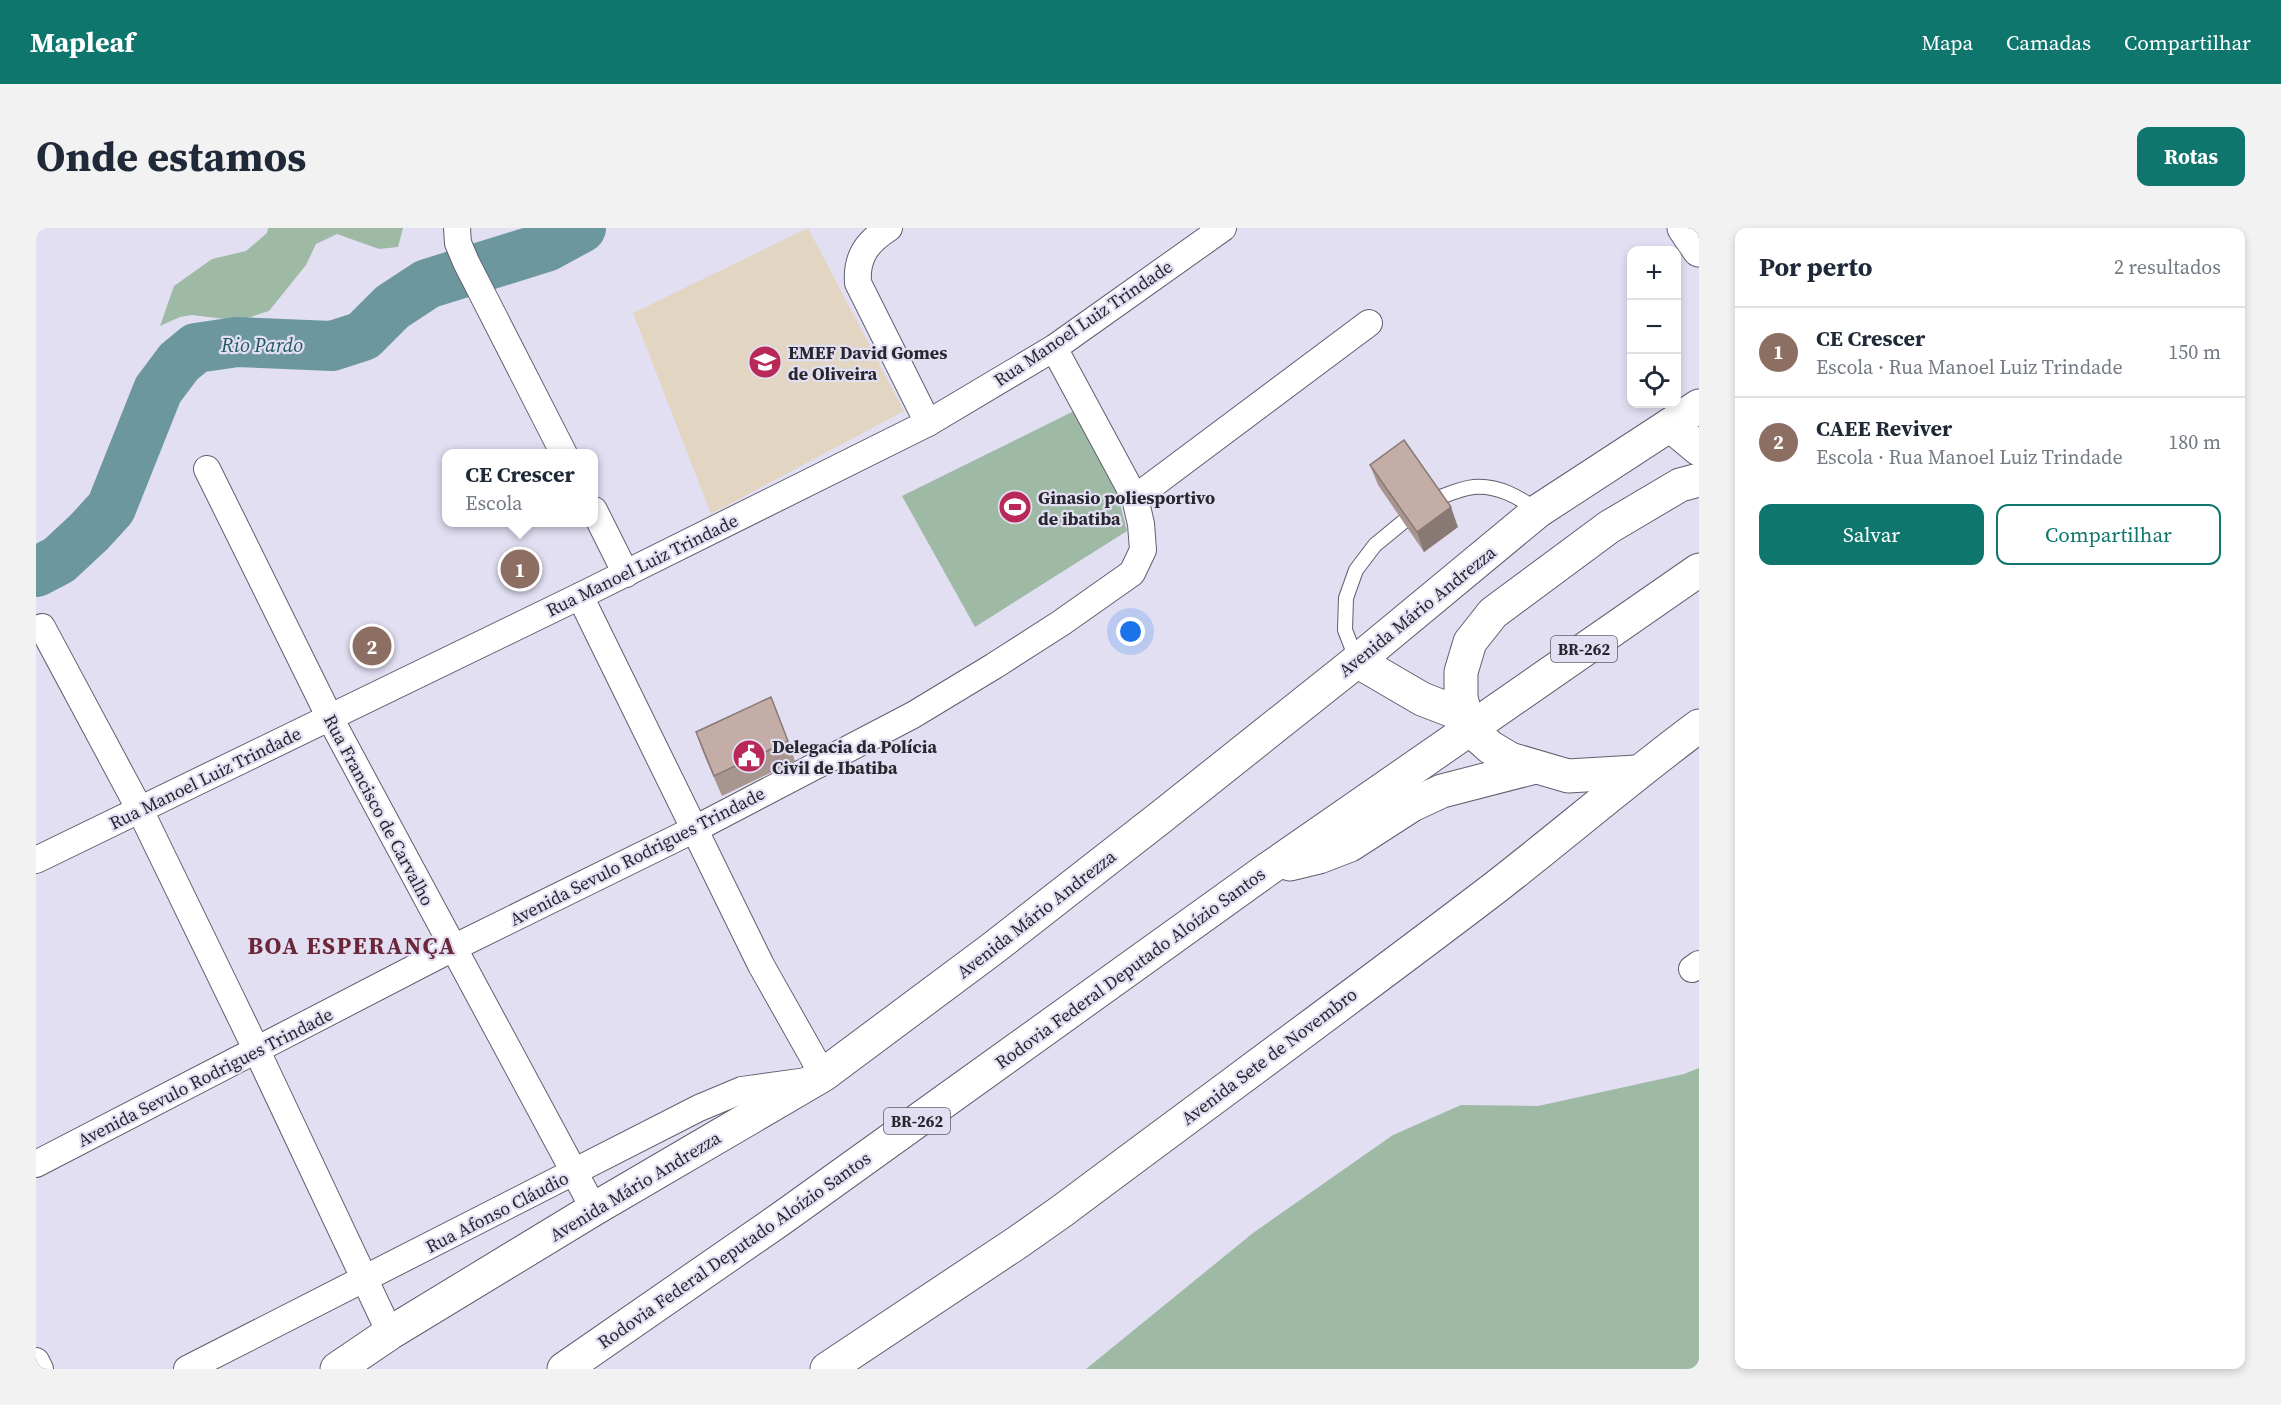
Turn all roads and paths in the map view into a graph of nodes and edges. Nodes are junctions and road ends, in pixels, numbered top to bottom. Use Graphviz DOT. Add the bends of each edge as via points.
graph roads {
  1 [pos="457,228"];
  2 [pos="889,228"];
  3 [pos="1223,228"];
  4 [pos="1684,228"];
  5 [pos="1699,250"];
  6 [pos="1369,323"];
  7 [pos="1054,348"];
  8 [pos="1699,405"];
  9 [pos="928,423"];
  10 [pos="1670,425"];
  11 [pos="562,449"];
  12 [pos="1699,449"];
  13 [pos="207,469"];
  14 [pos="1699,480"];
  15 [pos="1135,498"];
  16 [pos="1438,498"];
  17 [pos="1538,511"];
  18 [pos="598,518"];
  19 [pos="1403,522"];
  20 [pos="1699,570"];
  21 [pos="626,574"];
  22 [pos="580,596"];
  23 [pos="42,627"];
  24 [pos="1357,661"];
  25 [pos="330,718"];
  26 [pos="1468,722"];
  27 [pos="1699,726"];
  28 [pos="1535,767"];
  29 [pos="1636,772"];
  30 [pos="140,810"];
  31 [pos="693,830"];
  32 [pos="36,860"];
  33 [pos="1268,869"];
  34 [pos="453,948"];
  35 [pos="257,1051"];
  36 [pos="819,1078"];
  37 [pos="36,1164"];
  38 [pos="574,1173"];
  39 [pos="594,1209"];
  40 [pos="366,1279"];
  41 [pos="390,1333"];
  42 [pos="36,1361"];
  43 [pos="40,1369"];
  44 [pos="187,1369"];
  45 [pos="337,1369"];
  46 [pos="564,1369"];
  47 [pos="827,1369"];
  1 -- 11 [label="street" via="458,243 471,271"];
  2 -- 9 [label="street" via="863,252 857,267 858,283"];
  3 -- 7 [label="street, Rua Manoel Luiz Trindade"];
  4 -- 5 [label="main road"];
  6 -- 15 [label="street"];
  7 -- 9 [label="street, Rua Manoel Luiz Trindade"];
  7 -- 15 [label="street, Avenida Sevulo Rodrigues Trindade"];
  8 -- 10 [label="main road, Avenida Mário Andrezza"];
  9 -- 21 [label="street, Rua Manoel Luiz Trindade"];
  10 -- 12 [label="main road"];
  10 -- 17 [label="main road, Avenida Mário Andrezza"];
  13 -- 25 [label="street, Rua Francisco de Carvalho"];
  14 -- 26 [label="main road" via="1680,485 1609,527 1493,613 1470,642 1461,672 1461,698"];
  15 -- 31 [label="street, Avenida Sevulo Rodrigues Trindade" via="1143,549 1132,573 1109,591 913,715"];
  16 -- 17 [label="lane" via="1473,487 1495,488 1519,497"];
  17 -- 24 [label="main road, Avenida Mário Andrezza"];
  18 -- 21 [label="street"];
  19 -- 24 [label="lane" via="1376,545 1356,570 1346,598 1345,630"];
  20 -- 26 [label="main road, Rodovia Federal Deputado Aloízio Santos / BR-262"];
  21 -- 22 [label="street, Rua Manoel Luiz Trindade"];
  22 -- 25 [label="street, Rua Manoel Luiz Trindade"];
  22 -- 31 [label="street"];
  23 -- 30 [label="street"];
  24 -- 26 [label="main road"];
  24 -- 36 [label="main road, Avenida Mário Andrezza" via="1001,941"];
  25 -- 30 [label="street, Rua Manoel Luiz Trindade"];
  25 -- 34 [label="street, Rua Francisco de Carvalho"];
  26 -- 28 [label="main road" via="1490,747"];
  26 -- 33 [label="main road, Rodovia Federal Deputado Aloízio Santos / BR-262"];
  27 -- 29 [label="main road, Avenida Sete de Novembro"];
  28 -- 29 [label="main road" via="1568,776"];
  28 -- 33 [label="main road" via="1442,791 1412,805 1350,845"];
  29 -- 47 [label="main road, Avenida Sete de Novembro" via="1498,885 1062,1211"];
  30 -- 32 [label="street, Rua Manoel Luiz Trindade"];
  30 -- 35 [label="street"];
  31 -- 34 [label="street, Avenida Sevulo Rodrigues Trindade"];
  31 -- 36 [label="street"];
  33 -- 46 [label="main road, Rodovia Federal Deputado Aloízio Santos / BR-262" via="782,1218"];
  34 -- 35 [label="street, Avenida Sevulo Rodrigues Trindade"];
  34 -- 38 [label="street, Rua Francisco de Carvalho"];
  35 -- 37 [label="street, Avenida Sevulo Rodrigues Trindade"];
  35 -- 40 [label="street"];
  36 -- 38 [label="street, Rua Afonso Cláudio" via="742,1090"];
  36 -- 39 [label="main road, Avenida Mário Andrezza"];
  38 -- 39 [label="street, Rua Francisco de Carvalho"];
  38 -- 40 [label="street, Rua Afonso Cláudio"];
  39 -- 41 [label="main road, Avenida Mário Andrezza"];
  40 -- 41 [label="street"];
  40 -- 44 [label="street, Rua Afonso Cláudio"];
  41 -- 45 [label="main road, Avenida Mário Andrezza"];
  42 -- 43 [label="street"];
}
